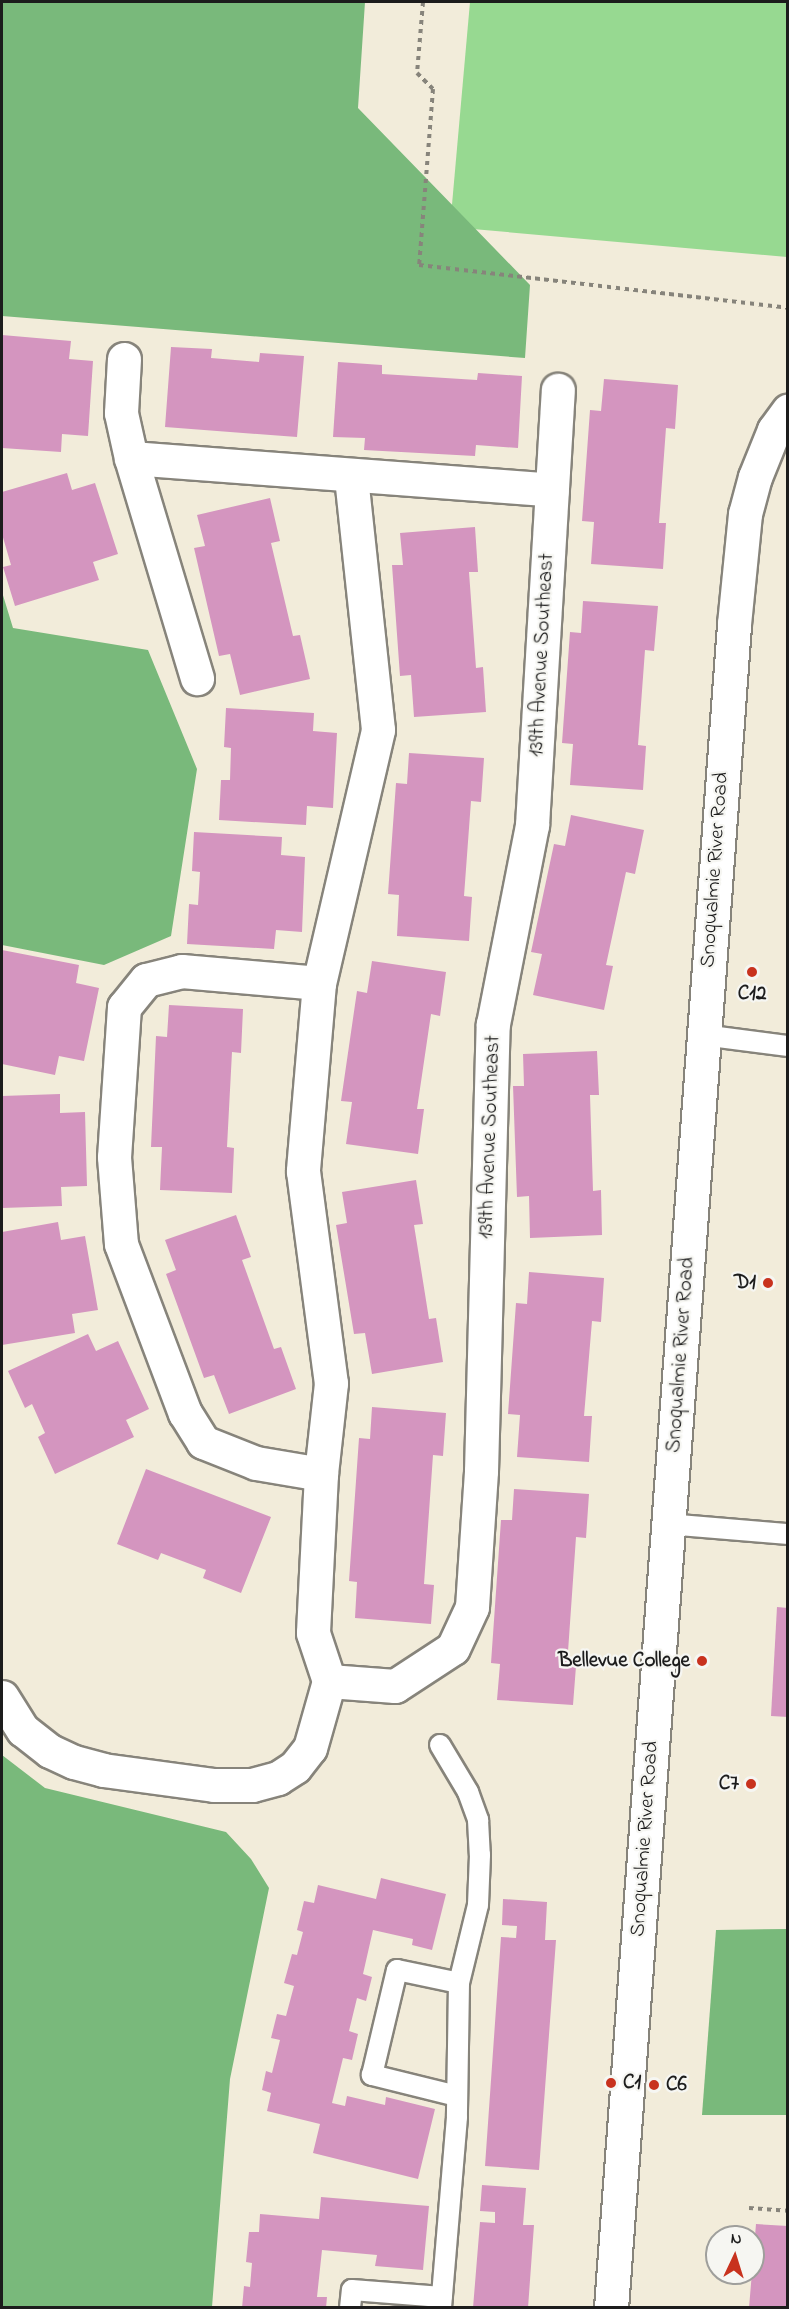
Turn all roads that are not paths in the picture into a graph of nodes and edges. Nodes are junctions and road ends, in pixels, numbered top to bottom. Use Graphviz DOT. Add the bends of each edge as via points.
graph roads {
  1 [pos="124,359"];
  2 [pos="558,390"];
  3 [pos="788,411"];
  4 [pos="131,458"];
  5 [pos="351,477"];
  6 [pos="552,490"];
  7 [pos="197,678"];
  8 [pos="319,983"];
  9 [pos="703,1035"];
  10 [pos="788,1046"];
  11 [pos="321,1474"];
  12 [pos="668,1524"];
  13 [pos="788,1534"];
  14 [pos="329,1681"];
  15 [pos="2,1697"];
  16 [pos="440,1745"];
  17 [pos="459,1983"];
  18 [pos="457,2096"];
  19 [pos="441,2302"];
  20 [pos="350,2307"];
  21 [pos="611,2307"];
  1 -- 4 [label="street" via="122,413"];
  2 -- 6 [label="street, 139th Avenue Southeast"];
  3 -- 9 [label="street, Snoqualmie River Road" via="774,430 762,458 745,514"];
  4 -- 5 [label="street"];
  4 -- 7 [label="street"];
  5 -- 6 [label="street"];
  5 -- 8 [label="street" via="378,730"];
  6 -- 14 [label="street, 139th Avenue Southeast" via="532,825 493,1024 481,1459 472,1607 453,1648 395,1686"];
  8 -- 11 [label="street" via="303,1171 332,1383"];
  8 -- 11 [label="street" via="182,971 146,980 124,1007 114,1157 121,1244 185,1413 203,1442 256,1463"];
  9 -- 10 [label="lane"];
  9 -- 12 [label="street, Snoqualmie River Road"];
  11 -- 14 [label="street" via="313,1633"];
  12 -- 13 [label="lane"];
  12 -- 21 [label="street, Snoqualmie River Road"];
  14 -- 15 [label="street" via="310,1748 295,1767 278,1778 252,1785 214,1785 103,1770 74,1762 50,1751 23,1730"];
  16 -- 17 [label="lane" via="468,1791 478,1820 478,1905"];
  17 -- 18 [label="lane"];
  17 -- 18 [label="lane" via="397,1970 372,2075"];
  18 -- 19 [label="lane"];
  19 -- 20 [label="lane" via="352,2290"];
}
